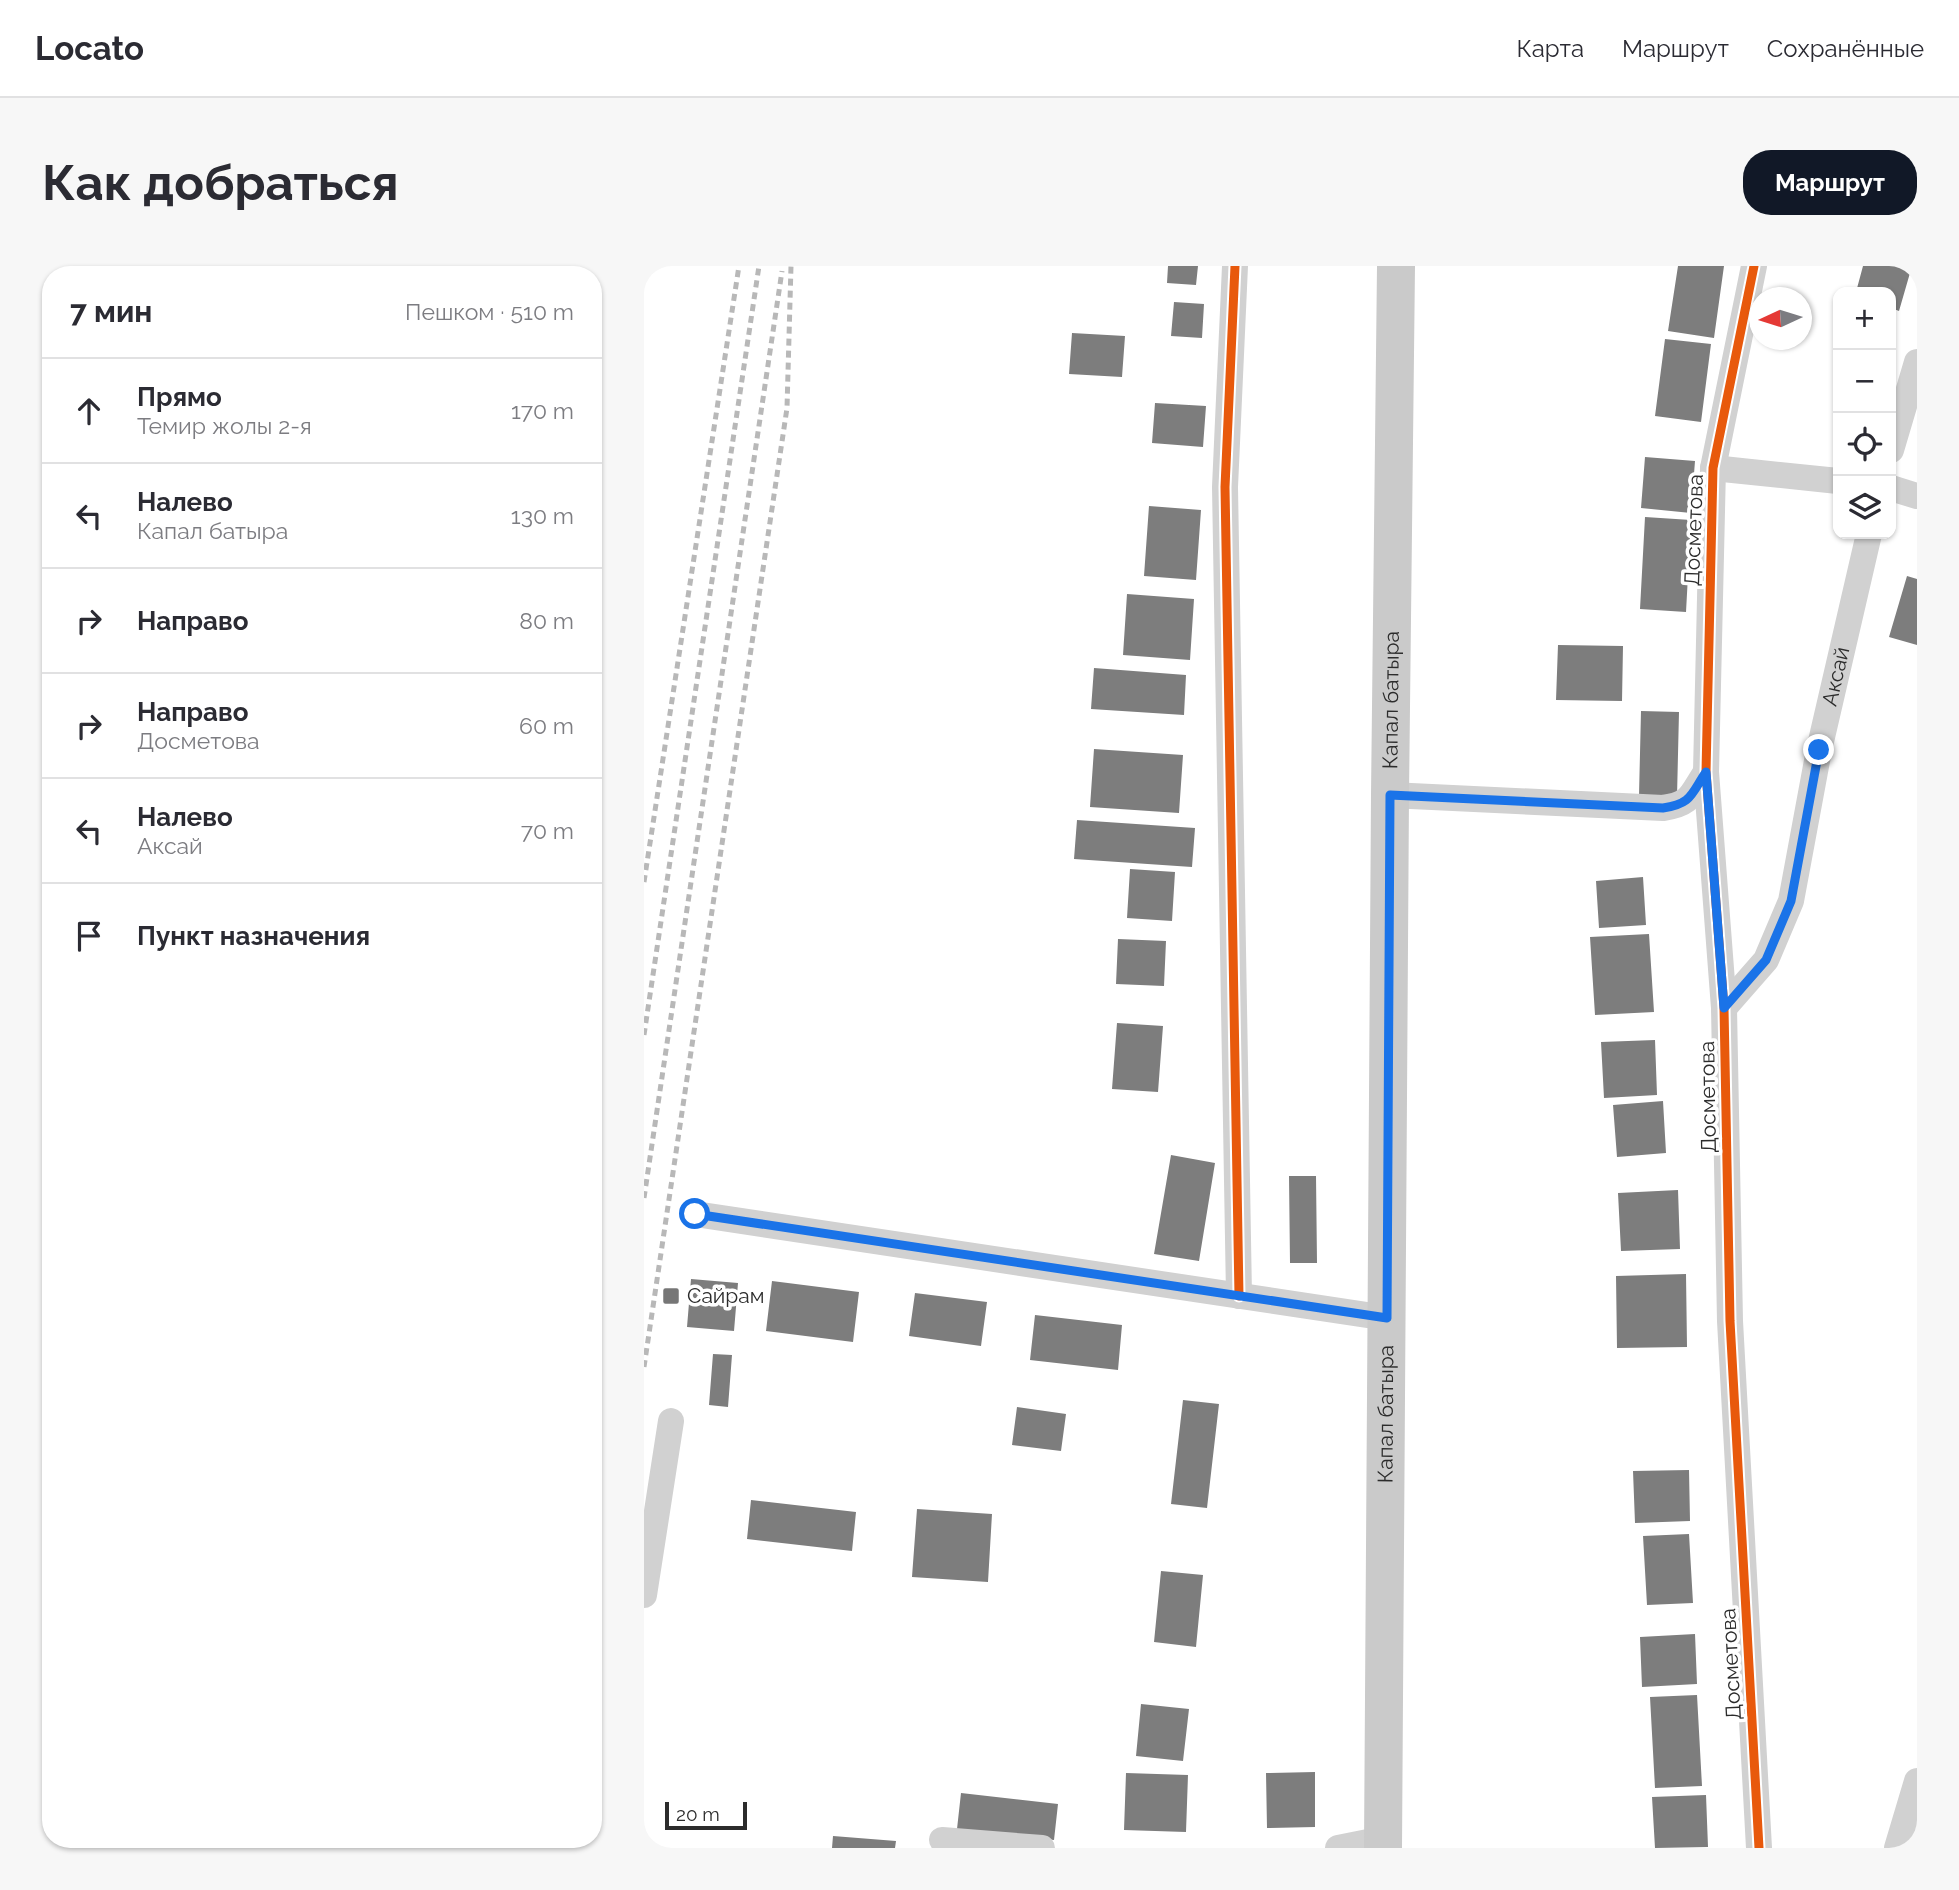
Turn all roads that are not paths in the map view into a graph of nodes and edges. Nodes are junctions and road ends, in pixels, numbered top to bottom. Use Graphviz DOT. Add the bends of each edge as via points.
graph roads {
  1 [pos="1235,266"];
  2 [pos="1396,266"];
  3 [pos="1754,266"];
  4 [pos="1917,362"];
  5 [pos="1896,433"];
  6 [pos="1713,467"];
  7 [pos="1833,480"];
  8 [pos="1896,490"];
  9 [pos="1917,496"];
  10 [pos="1868,539"];
  11 [pos="1706,772"];
  12 [pos="1390,795"];
  13 [pos="1724,1008"];
  14 [pos="695,1214"];
  15 [pos="1238,1296"];
  16 [pos="1387,1318"];
  17 [pos="670,1421"];
  18 [pos="644,1595"];
  19 [pos="1917,1781"];
  20 [pos="942,1840"];
  21 [pos="1383,1843"];
  22 [pos="1042,1848"];
  23 [pos="1338,1848"];
  24 [pos="1759,1848"];
  25 [pos="1896,1848"];
  1 -- 15 [label="street" via="1225,487"];
  2 -- 12 [label="main road, Капал батыра"];
  3 -- 6 [label="street, Досметова"];
  4 -- 5 [label="street"];
  6 -- 7 [label="street"];
  6 -- 11 [label="street, Досметова"];
  8 -- 9 [label="street"];
  10 -- 13 [label="street, Аксай" via="1819,750 1791,901 1766,960"];
  11 -- 12 [label="street" via="1686,802 1663,808"];
  11 -- 13 [label="street, Досметова"];
  12 -- 16 [label="main road, Капал батыра"];
  13 -- 24 [label="street, Досметова" via="1730,1321"];
  14 -- 15 [label="street"];
  15 -- 16 [label="street"];
  16 -- 21 [label="main road, Капал батыра"];
  17 -- 18 [label="street"];
  19 -- 25 [label="street"];
  20 -- 22 [label="street"];
  21 -- 23 [label="street"];
}
